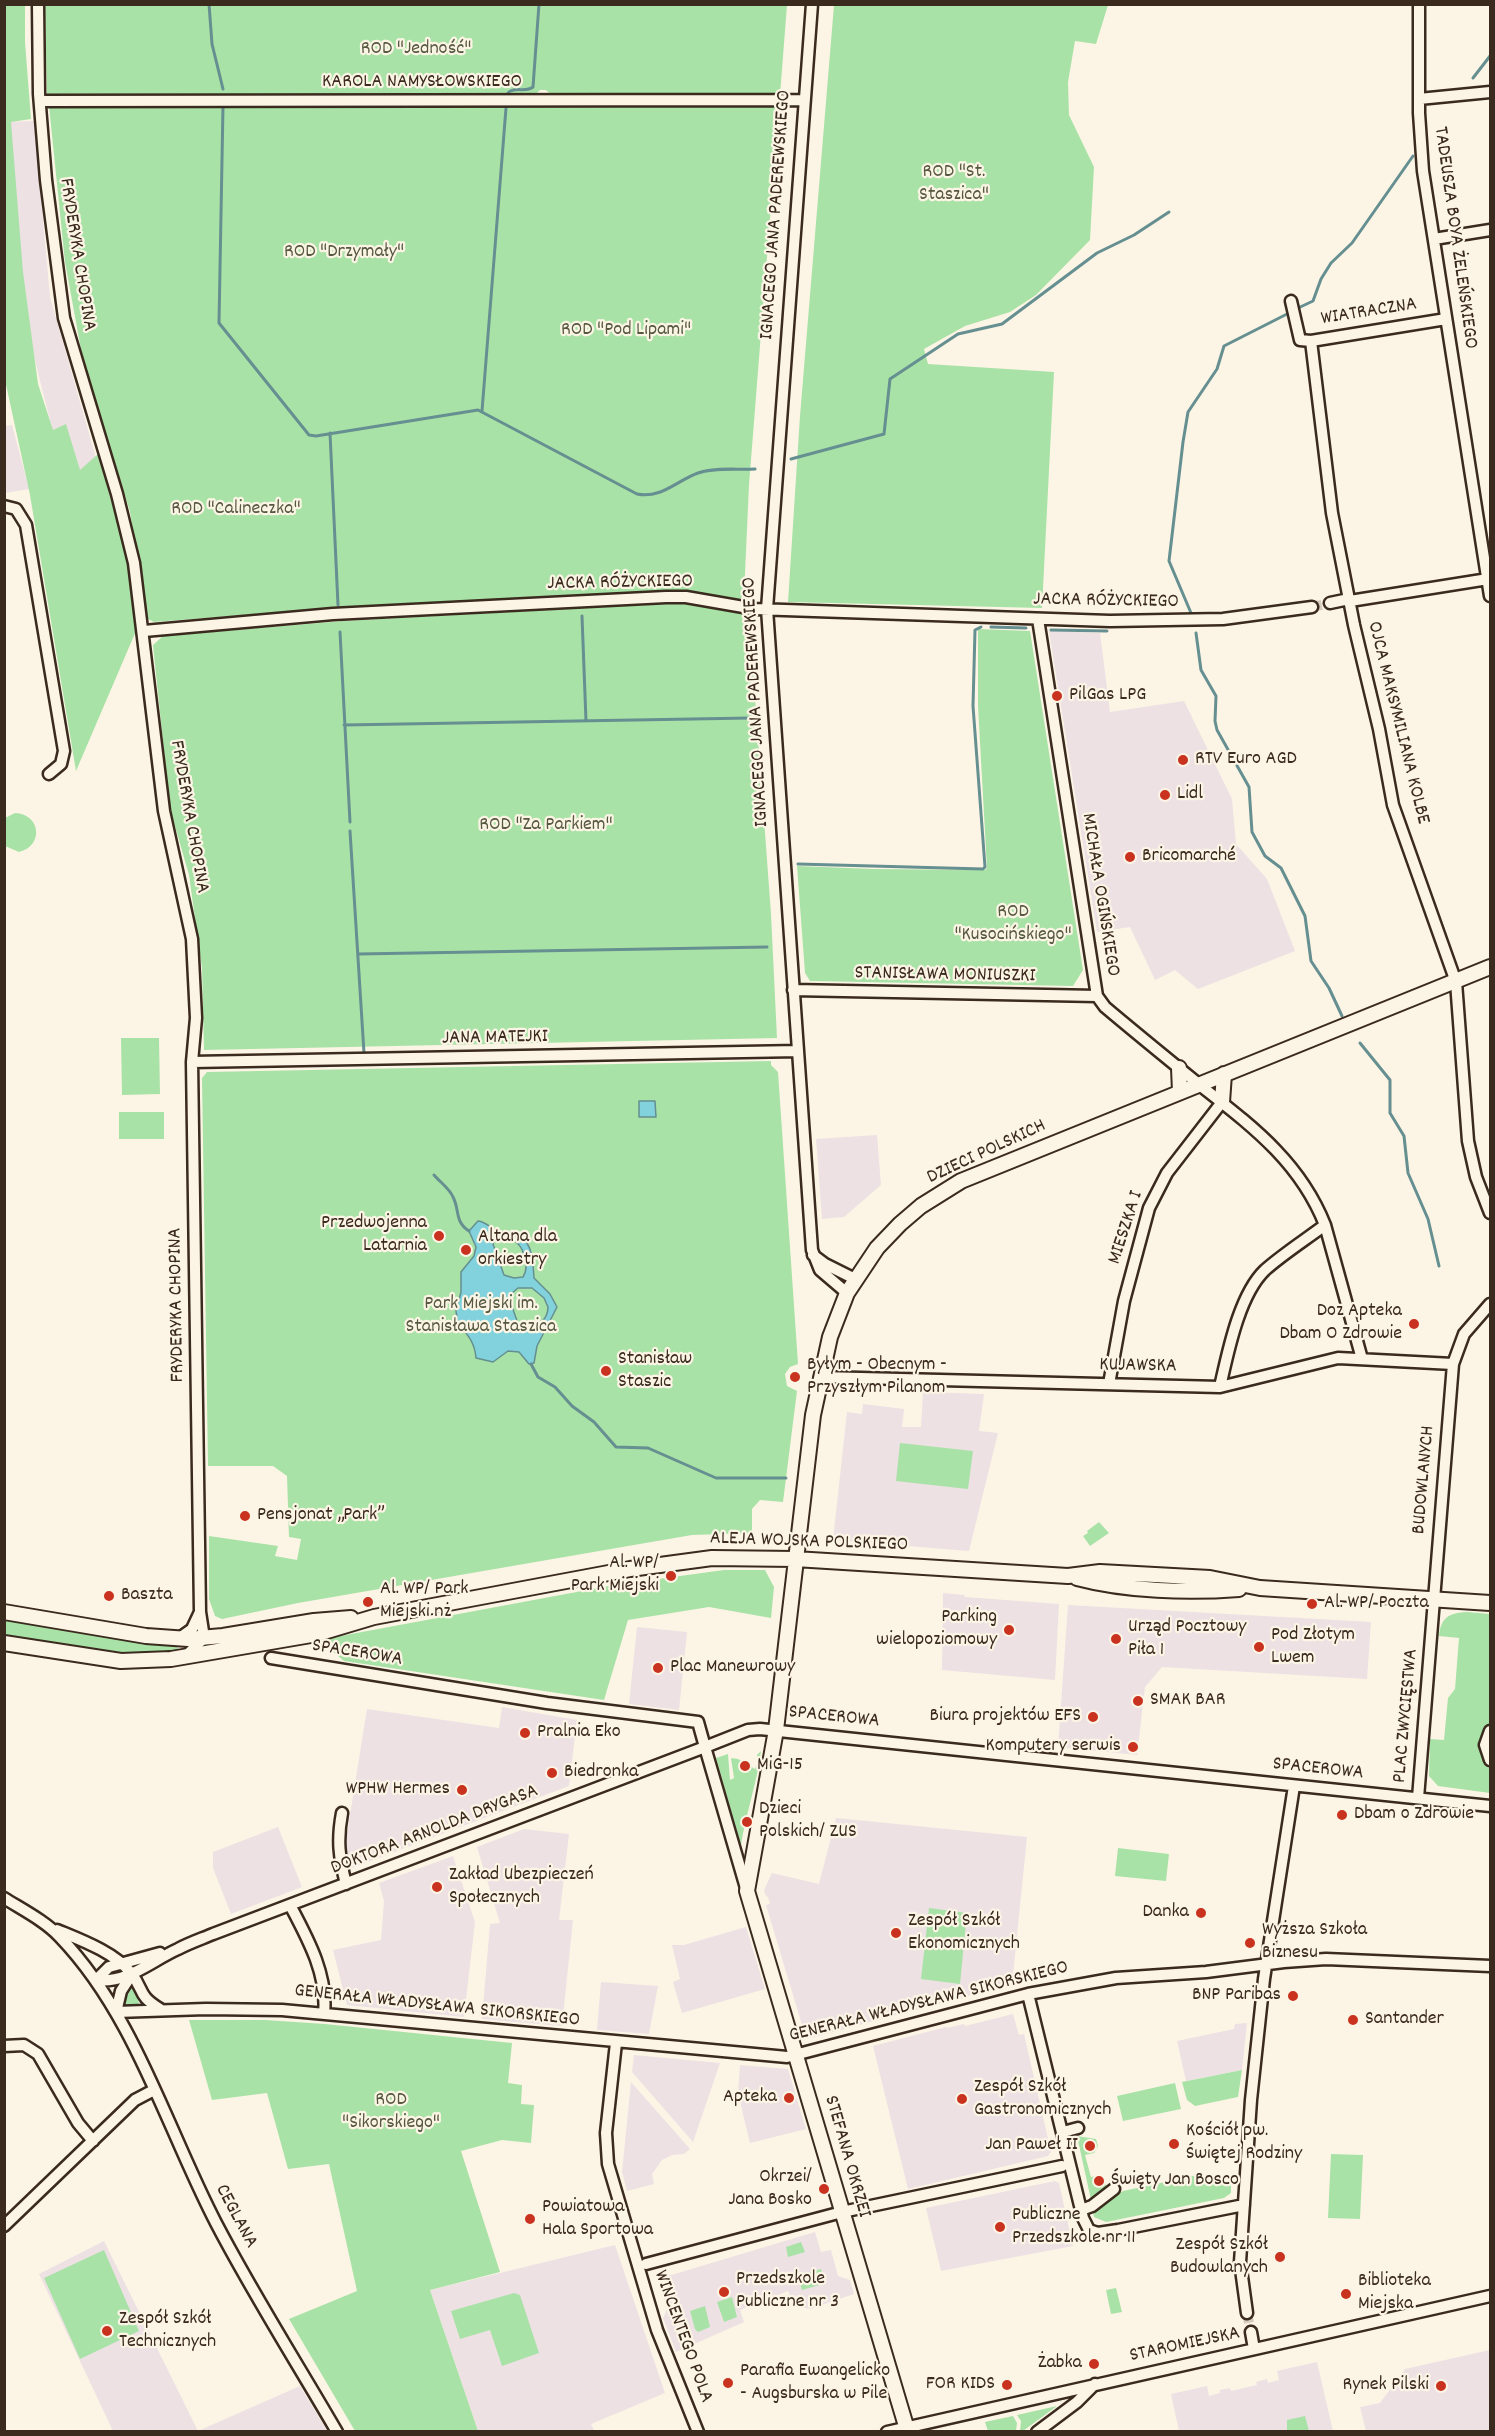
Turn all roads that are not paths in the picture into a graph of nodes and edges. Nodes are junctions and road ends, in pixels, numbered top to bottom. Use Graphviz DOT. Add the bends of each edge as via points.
graph roads {
  1 [pos="38,4"];
  2 [pos="812,4"];
  3 [pos="1419,4"];
  4 [pos="1491,92"];
  5 [pos="1419,99"];
  6 [pos="804,100"];
  7 [pos="40,101"];
  8 [pos="1491,230"];
  9 [pos="1434,239"];
  10 [pos="1291,301"];
  11 [pos="1446,319"];
  12 [pos="1311,340"];
  13 [pos="4,506"];
  14 [pos="1488,573"];
  15 [pos="1491,596"];
  16 [pos="1349,600"];
  17 [pos="1330,603"];
  18 [pos="1312,607"];
  19 [pos="767,609"];
  20 [pos="1038,619"];
  21 [pos="144,631"];
  22 [pos="49,774"];
  23 [pos="1491,967"];
  24 [pos="1456,982"];
  25 [pos="793,990"];
  26 [pos="1097,996"];
  27 [pos="798,1051"];
  28 [pos="192,1062"];
  29 [pos="1179,1068"];
  30 [pos="1224,1074"];
  31 [pos="1200,1084"];
  32 [pos="1180,1092"];
  33 [pos="1222,1102"];
  34 [pos="1491,1213"];
  35 [pos="1325,1226"];
  36 [pos="813,1254"];
  37 [pos="855,1279"];
  38 [pos="847,1293"];
  39 [pos="1491,1304"];
  40 [pos="1362,1359"];
  41 [pos="1453,1364"];
  42 [pos="820,1377"];
  43 [pos="1109,1384"];
  44 [pos="1220,1387"];
  45 [pos="795,1559"];
  46 [pos="1434,1599"];
  47 [pos="1491,1603"];
  48 [pos="4,1612"];
  49 [pos="200,1612"];
  50 [pos="374,1617"];
  51 [pos="204,1638"];
  52 [pos="178,1639"];
  53 [pos="4,1643"];
  54 [pos="184,1658"];
  55 [pos="271,1658"];
  56 [pos="776,1730"];
  57 [pos="1491,1731"];
  58 [pos="705,1747"];
  59 [pos="1491,1760"];
  60 [pos="1294,1786"];
  61 [pos="1418,1798"];
  62 [pos="1491,1806"];
  63 [pos="342,1812"];
  64 [pos="346,1884"];
  65 [pos="747,1891"];
  66 [pos="4,1898"];
  67 [pos="290,1905"];
  68 [pos="51,1928"];
  69 [pos="177,1949"];
  70 [pos="121,1963"];
  71 [pos="1267,1964"];
  72 [pos="1491,1966"];
  73 [pos="132,1974"];
  74 [pos="96,1980"];
  75 [pos="1028,1994"];
  76 [pos="161,2010"];
  77 [pos="116,2012"];
  78 [pos="324,2014"];
  79 [pos="616,2043"];
  80 [pos="4,2046"];
  81 [pos="796,2056"];
  82 [pos="154,2090"];
  83 [pos="1078,2128"];
  84 [pos="1063,2132"];
  85 [pos="93,2141"];
  86 [pos="1062,2166"];
  87 [pos="1114,2189"];
  88 [pos="1244,2205"];
  89 [pos="1081,2210"];
  90 [pos="842,2212"];
  91 [pos="4,2226"];
  92 [pos="645,2264"];
  93 [pos="1491,2296"];
  94 [pos="1247,2313"];
  95 [pos="1251,2332"];
  96 [pos="1254,2349"];
  97 [pos="1096,2383"];
  98 [pos="909,2429"];
  99 [pos="338,2432"];
  100 [pos="698,2432"];
  101 [pos="887,2432"];
  102 [pos="1037,2432"];
  1 -- 7 [label="street, FRYDERYKA CHOPINA"];
  2 -- 6 [label="street, IGNACEGO JANA PADEREWSKIEGO"];
  3 -- 5 [label="street, TADEUSZA BOYA ŻELEŃSKIEGO"];
  4 -- 5 [label="street, TADEUSZA BOYA ŻELEŃSKIEGO"];
  5 -- 9 [label="street, TADEUSZA BOYA ŻELEŃSKIEGO" via="1423,171"];
  6 -- 7 [label="street, KAROLA NAMYSŁOWSKIEGO"];
  6 -- 19 [label="street, IGNACEGO JANA PADEREWSKIEGO"];
  7 -- 21 [label="street, FRYDERYKA CHOPINA" via="64,318 127,530"];
  8 -- 9 [label="street"];
  9 -- 11 [label="street, TADEUSZA BOYA ŻELEŃSKIEGO"];
  10 -- 12 [label="street, WIATRACZNA" via="1300,340"];
  11 -- 12 [label="street, WIATRACZNA"];
  11 -- 14 [label="street, TADEUSZA BOYA ŻELEŃSKIEGO"];
  12 -- 16 [label="street, OJCA MAKSYMILIANA KOLBE" via="1332,513"];
  13 -- 22 [label="street" via="16,509 26,525 64,751 61,764"];
  14 -- 15 [label="street, TADEUSZA BOYA ŻELEŃSKIEGO"];
  14 -- 16 [label="street"];
  16 -- 17 [label="street"];
  16 -- 24 [label="street, OJCA MAKSYMILIANA KOLBE" via="1393,805"];
  18 -- 20 [label="street, JACKA RÓŻYCKIEGO" via="1194,621"];
  19 -- 20 [label="street, JACKA RÓŻYCKIEGO"];
  19 -- 21 [label="street, JACKA RÓŻYCKIEGO" via="666,597 333,614"];
  19 -- 25 [label="street, IGNACEGO JANA PADEREWSKIEGO"];
  20 -- 26 [label="street, MICHAŁA OGIŃSKIEGO"];
  21 -- 28 [label="street, FRYDERYKA CHOPINA" via="164,811 192,939 196,1018"];
  23 -- 24 [label="street, DZIECI POLSKICH"];
  24 -- 30 [label="street, DZIECI POLSKICH"];
  24 -- 34 [label="street, OJCA MAKSYMILIANA KOLBE" via="1468,1141 1476,1177"];
  25 -- 26 [label="street, STANISŁAWA MONIUSZKI"];
  25 -- 27 [label="street, IGNACEGO JANA PADEREWSKIEGO"];
  26 -- 29 [label="street, MICHAŁA OGIŃSKIEGO"];
  27 -- 28 [label="street, JANA MATEJKI"];
  27 -- 36 [label="street, IGNACEGO JANA PADEREWSKIEGO"];
  28 -- 49 [label="street, FRYDERYKA CHOPINA"];
  29 -- 31 [label="street, MICHAŁA OGIŃSKIEGO"];
  29 -- 32 [label="street"];
  30 -- 31 [label="street, DZIECI POLSKICH"];
  30 -- 33 [label="street"];
  31 -- 32 [label="street, DZIECI POLSKICH"];
  31 -- 33 [label="street, MICHAŁA OGIŃSKIEGO"];
  32 -- 37 [label="street, DZIECI POLSKICH" via="945,1190 900,1224"];
  33 -- 35 [label="street, MICHAŁA OGIŃSKIEGO" via="1283,1157 1318,1208"];
  33 -- 43 [label="street, MIESZKA I" via="1167,1173 1149,1208 1124,1301"];
  35 -- 40 [label="street, MICHAŁA OGIŃSKIEGO"];
  35 -- 44 [label="street" via="1255,1282 1243,1305"];
  36 -- 37 [label="street"];
  36 -- 38 [label="street, IGNACEGO JANA PADEREWSKIEGO" via="822,1273"];
  37 -- 38 [label="street, DZIECI POLSKICH"];
  38 -- 42 [label="street, DZIECI POLSKICH"];
  39 -- 41 [label="street, BUDOWLANYCH" via="1464,1334"];
  40 -- 41 [label="street, KUJAWSKA"];
  40 -- 44 [label="street, KUJAWSKA" via="1338,1358"];
  41 -- 46 [label="street, BUDOWLANYCH"];
  42 -- 43 [label="street, KUJAWSKA"];
  42 -- 45 [label="street, DZIECI POLSKICH"];
  43 -- 44 [label="street, KUJAWSKA"];
  45 -- 46 [label="street, ALEJA WOJSKA POLSKIEGO" via="1068,1576 1100,1584 1153,1588 1260,1588"];
  45 -- 50 [label="street, ALEJA WOJSKA POLSKIEGO" via="733,1557 669,1563"];
  45 -- 56 [label="street, DZIECI POLSKICH"];
  46 -- 47 [label="street, ALEJA WOJSKA POLSKIEGO"];
  46 -- 61 [label="street, PLAC ZWYCIĘSTWA"];
  48 -- 52 [label="street, ALEJA WOJSKA POLSKIEGO"];
  49 -- 51 [label="street, FRYDERYKA CHOPINA"];
  49 -- 52 [label="street" via="192,1629"];
  50 -- 51 [label="street, ALEJA WOJSKA POLSKIEGO" via="314,1621"];
  50 -- 54 [label="street, ALEJA WOJSKA POLSKIEGO" via="317,1634"];
  51 -- 52 [label="street, ALEJA WOJSKA POLSKIEGO"];
  51 -- 54 [label="street"];
  53 -- 54 [label="street, ALEJA WOJSKA POLSKIEGO" via="121,1661"];
  55 -- 58 [label="street, SPACEROWA" via="547,1703 698,1722"];
  56 -- 58 [label="street, SPACEROWA" via="748,1730"];
  56 -- 60 [label="street, SPACEROWA"];
  56 -- 65 [label="street, STEFANA OKRZEI"];
  57 -- 59 [label="street" via="1485,1745"];
  58 -- 64 [label="street, DOKTORA ARNOLDA DRYGASA"];
  58 -- 65 [label="street, STEFANA OKRZEI"];
  60 -- 61 [label="street, SPACEROWA"];
  60 -- 71 [label="street"];
  61 -- 62 [label="street, PLAC ZWYCIĘSTWA"];
  63 -- 64 [label="street" via="338,1837"];
  64 -- 67 [label="street, DOKTORA ARNOLDA DRYGASA"];
  65 -- 81 [label="street, STEFANA OKRZEI"];
  66 -- 68 [label="street"];
  67 -- 69 [label="street, DOKTORA ARNOLDA DRYGASA"];
  67 -- 78 [label="street" via="322,1976"];
  68 -- 70 [label="street"];
  68 -- 74 [label="street, CEGLANA"];
  69 -- 70 [label="street, DOKTORA ARNOLDA DRYGASA"];
  69 -- 73 [label="street, DOKTORA ARNOLDA DRYGASA"];
  70 -- 73 [label="street"];
  70 -- 74 [label="street, DOKTORA ARNOLDA DRYGASA" via="105,1969"];
  71 -- 72 [label="street, GENERAŁA WŁADYSŁAWA SIKORSKIEGO" via="1345,1959"];
  71 -- 75 [label="street, GENERAŁA WŁADYSŁAWA SIKORSKIEGO" via="1116,1978"];
  71 -- 88 [label="street" via="1254,2066"];
  73 -- 74 [label="street, DOKTORA ARNOLDA DRYGASA" via="112,1981"];
  73 -- 76 [label="street" via="145,2000"];
  73 -- 77 [label="street" via="124,1985"];
  74 -- 77 [label="street, CEGLANA"];
  75 -- 81 [label="street, GENERAŁA WŁADYSŁAWA SIKORSKIEGO"];
  75 -- 84 [label="street"];
  76 -- 77 [label="street, GENERAŁA WŁADYSŁAWA SIKORSKIEGO"];
  76 -- 78 [label="street, GENERAŁA WŁADYSŁAWA SIKORSKIEGO" via="262,2009"];
  77 -- 82 [label="street, CEGLANA"];
  78 -- 79 [label="street, GENERAŁA WŁADYSŁAWA SIKORSKIEGO"];
  79 -- 81 [label="street, GENERAŁA WŁADYSŁAWA SIKORSKIEGO"];
  79 -- 100 [label="street, WINCENTEGO POLA" via="606,2155 657,2330"];
  80 -- 85 [label="street" via="24,2045 38,2054 78,2123"];
  81 -- 90 [label="street, STEFANA OKRZEI"];
  82 -- 85 [label="street" via="135,2100"];
  82 -- 99 [label="street, CEGLANA" via="216,2224"];
  83 -- 84 [label="street"];
  84 -- 89 [label="street"];
  85 -- 91 [label="street"];
  86 -- 90 [label="street"];
  87 -- 89 [label="street"];
  88 -- 89 [label="street" via="1098,2233 1085,2226"];
  88 -- 94 [label="street" via="1240,2271"];
  90 -- 92 [label="street"];
  90 -- 98 [label="street, STEFANA OKRZEI"];
  93 -- 96 [label="street, STAROMIEJSKA"];
  95 -- 96 [label="street"];
  96 -- 97 [label="street, STAROMIEJSKA"];
  97 -- 98 [label="street, STAROMIEJSKA"];
  97 -- 102 [label="street"];
  98 -- 101 [label="street, STAROMIEJSKA"];
}
